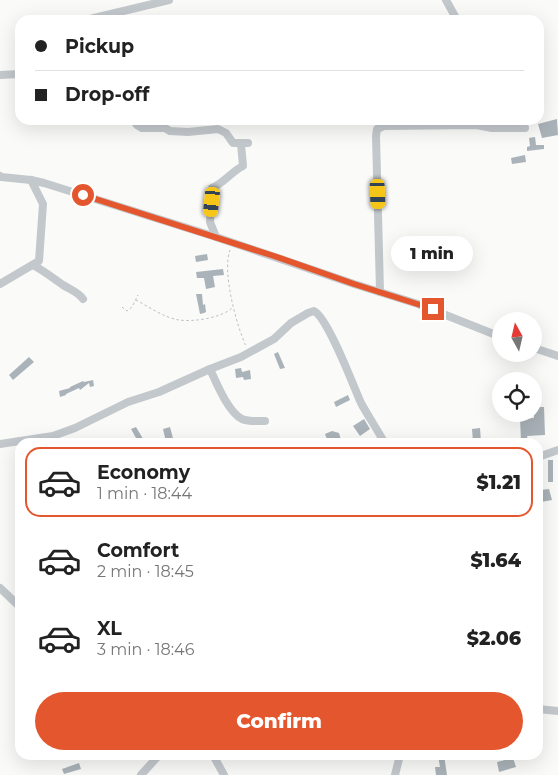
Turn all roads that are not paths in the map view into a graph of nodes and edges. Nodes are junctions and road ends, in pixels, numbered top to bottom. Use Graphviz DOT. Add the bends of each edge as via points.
graph roads {
  1 [pos="170,0"];
  2 [pos="446,0"];
  3 [pos="107,15"];
  4 [pos="454,15"];
  5 [pos="15,74"];
  6 [pos="0,75"];
  7 [pos="136,125"];
  8 [pos="430,125"];
  9 [pos="490,125"];
  10 [pos="525,128"];
  11 [pos="0,176"];
  12 [pos="31,180"];
  13 [pos="216,237"];
  14 [pos="33,265"];
  15 [pos="0,284"];
  16 [pos="380,292"];
  17 [pos="83,299"];
  18 [pos="492,333"];
  19 [pos="542,351"];
  20 [pos="558,356"];
  21 [pos="210,369"];
  22 [pos="265,421"];
  23 [pos="39,438"];
  24 [pos="382,438"];
  25 [pos="15,442"];
  26 [pos="0,444"];
  27 [pos="558,450"];
  28 [pos="543,455"];
  29 [pos="0,588"];
  30 [pos="15,602"];
  31 [pos="543,709"];
  32 [pos="558,710"];
  33 [pos="154,760"];
  34 [pos="216,760"];
  35 [pos="399,760"];
  36 [pos="142,775"];
  37 [pos="224,775"];
  38 [pos="395,775"];
  1 -- 3 [label="street"];
  2 -- 4 [label="street"];
  5 -- 6 [label="street"];
  7 -- 13 [label="street" via="188,132 218,129 226,133 232,143 245,143 243,166 225,182 212,188 210,222"];
  8 -- 16 [label="street" via="384,126 378,129"];
  9 -- 10 [label="street" via="492,128"];
  11 -- 12 [label="street"];
  12 -- 13 [label="street"];
  12 -- 14 [label="street" via="43,204 40,261"];
  13 -- 16 [label="street"];
  14 -- 15 [label="street"];
  14 -- 17 [label="street"];
  16 -- 18 [label="street"];
  19 -- 20 [label="street"];
  21 -- 22 [label="street" via="223,396 239,417"];
  21 -- 23 [label="street" via="58,435"];
  21 -- 24 [label="street" via="250,353 274,339 291,323 316,312 335,343 362,404"];
  25 -- 26 [label="street"];
  27 -- 28 [label="street"];
  29 -- 30 [label="street"];
  31 -- 32 [label="street"];
  33 -- 36 [label="street"];
  34 -- 37 [label="street"];
  35 -- 38 [label="street"];
}
